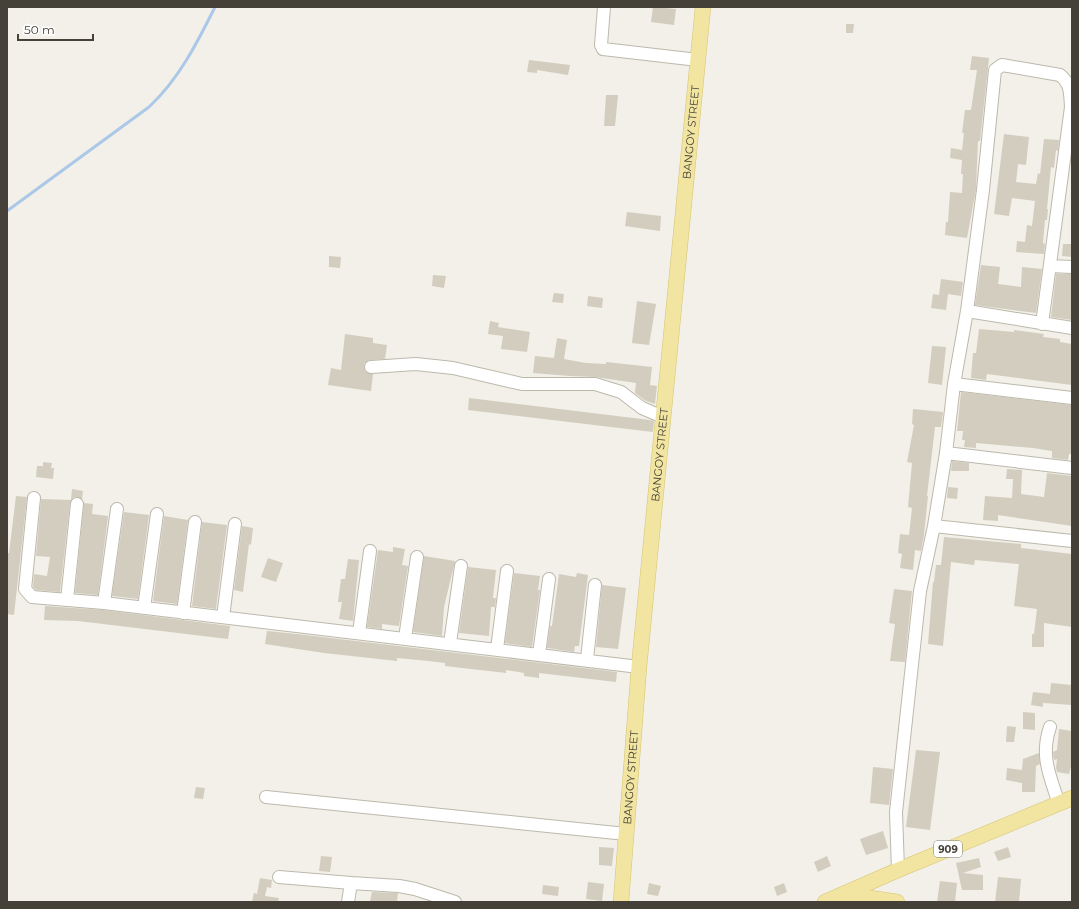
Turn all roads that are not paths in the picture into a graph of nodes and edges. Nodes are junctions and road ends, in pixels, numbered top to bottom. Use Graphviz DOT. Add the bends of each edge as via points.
graph roads {
  1 [pos="604,7"];
  2 [pos="703,7"];
  3 [pos="698,60"];
  4 [pos="1050,266"];
  5 [pos="1072,267"];
  6 [pos="967,311"];
  7 [pos="1042,324"];
  8 [pos="1072,328"];
  9 [pos="371,367"];
  10 [pos="954,384"];
  11 [pos="1072,398"];
  12 [pos="664,417"];
  13 [pos="946,453"];
  14 [pos="1072,468"];
  15 [pos="34,498"];
  16 [pos="77,504"];
  17 [pos="116,509"];
  18 [pos="157,514"];
  19 [pos="195,522"];
  20 [pos="234,524"];
  21 [pos="934,526"];
  22 [pos="1072,541"];
  23 [pos="370,550"];
  24 [pos="417,557"];
  25 [pos="461,566"];
  26 [pos="506,570"];
  27 [pos="549,579"];
  28 [pos="595,585"];
  29 [pos="67,600"];
  30 [pos="104,603"];
  31 [pos="144,608"];
  32 [pos="183,612"];
  33 [pos="223,617"];
  34 [pos="359,633"];
  35 [pos="405,638"];
  36 [pos="450,644"];
  37 [pos="497,649"];
  38 [pos="540,654"];
  39 [pos="587,659"];
  40 [pos="639,667"];
  41 [pos="1050,727"];
  42 [pos="266,796"];
  43 [pos="1065,801"];
  44 [pos="626,834"];
  45 [pos="898,870"];
  46 [pos="279,877"];
  47 [pos="351,882"];
  48 [pos="843,894"];
  49 [pos="868,900"];
  50 [pos="348,902"];
  51 [pos="455,902"];
  52 [pos="621,902"];
  53 [pos="825,902"];
  54 [pos="898,902"];
  1 -- 3 [label="street" via="601,45 603,49"];
  2 -- 3 [label="main road, BANGOY STREET"];
  3 -- 12 [label="main road, BANGOY STREET"];
  4 -- 5 [label="street"];
  4 -- 6 [label="street" via="1071,107 1070,88 1060,75 999,66 995,70"];
  4 -- 7 [label="street"];
  6 -- 7 [label="street"];
  6 -- 10 [label="street"];
  7 -- 8 [label="street"];
  9 -- 12 [label="street" via="416,364 453,368 522,384 595,384 621,392 642,408"];
  10 -- 11 [label="street"];
  10 -- 13 [label="street"];
  12 -- 40 [label="main road, BANGOY STREET"];
  13 -- 14 [label="street"];
  13 -- 21 [label="street"];
  15 -- 29 [label="street" via="25,589 32,597"];
  16 -- 29 [label="street"];
  17 -- 30 [label="street"];
  18 -- 31 [label="street"];
  19 -- 32 [label="street"];
  20 -- 33 [label="street"];
  21 -- 22 [label="street"];
  21 -- 45 [label="street" via="920,591 898,784"];
  23 -- 34 [label="street"];
  24 -- 35 [label="street"];
  25 -- 36 [label="street"];
  26 -- 37 [label="street"];
  27 -- 38 [label="street"];
  28 -- 39 [label="street"];
  29 -- 30 [label="street"];
  30 -- 31 [label="street"];
  31 -- 32 [label="street"];
  32 -- 33 [label="street"];
  33 -- 34 [label="street"];
  34 -- 35 [label="street"];
  35 -- 36 [label="street"];
  36 -- 37 [label="street"];
  37 -- 38 [label="street"];
  38 -- 39 [label="street"];
  39 -- 40 [label="street"];
  40 -- 44 [label="main road, BANGOY STREET"];
  41 -- 43 [label="street" via="1045,757"];
  42 -- 44 [label="street"];
  43 -- 45 [label="main road, 909"];
  44 -- 52 [label="main road, BANGOY STREET"];
  45 -- 48 [label="main road, 909"];
  46 -- 47 [label="street"];
  47 -- 50 [label="street"];
  47 -- 51 [label="street" via="415,889"];
  48 -- 49 [label="main road"];
  48 -- 53 [label="main road, 909"];
  49 -- 54 [label="main road"];
}
